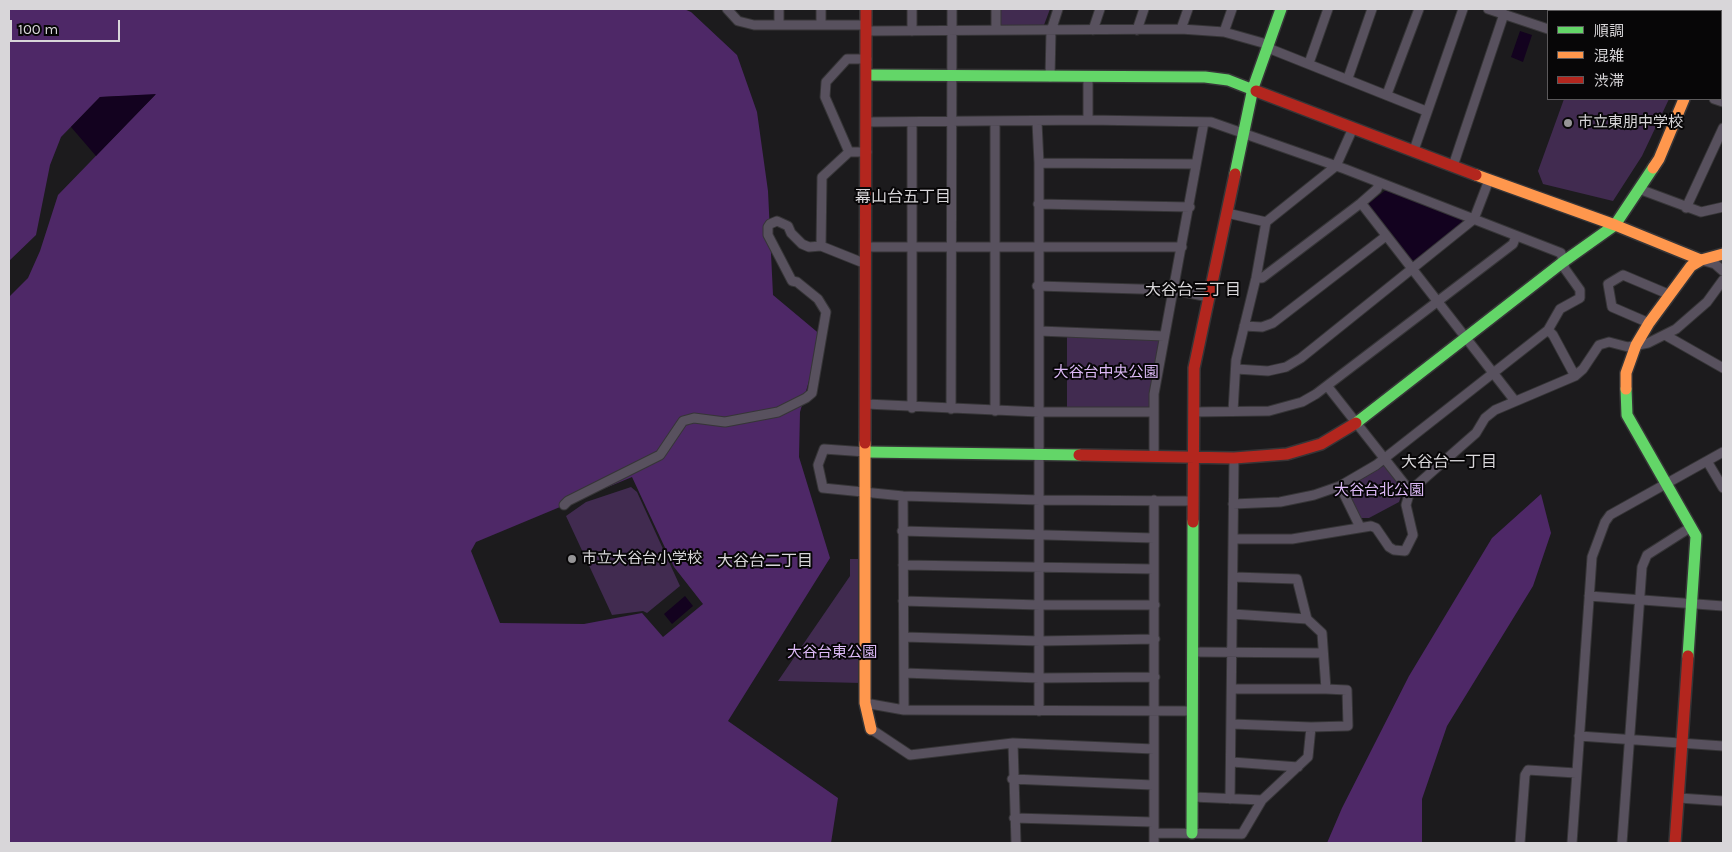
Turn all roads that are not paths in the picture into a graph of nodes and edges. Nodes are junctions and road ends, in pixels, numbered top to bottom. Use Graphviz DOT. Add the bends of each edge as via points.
graph roads {
  1 [pos="727,9"];
  2 [pos="738,9"];
  3 [pos="779,9"];
  4 [pos="821,9"];
  5 [pos="866,9"];
  6 [pos="912,9"];
  7 [pos="952,9"];
  8 [pos="996,9"];
  9 [pos="1058,9"];
  10 [pos="1100,9"];
  11 [pos="1144,9"];
  12 [pos="1188,9"];
  13 [pos="1232,9"];
  14 [pos="1281,9"];
  15 [pos="1328,9"];
  16 [pos="1372,9"];
  17 [pos="1418,9"];
  18 [pos="1463,9"];
  19 [pos="1488,9"];
  20 [pos="1504,14"];
  21 [pos="738,21"];
  22 [pos="779,24"];
  23 [pos="821,25"];
  24 [pos="866,28"];
  25 [pos="996,29"];
  26 [pos="1181,29"];
  27 [pos="1547,29"];
  28 [pos="1093,30"];
  29 [pos="1138,30"];
  30 [pos="912,31"];
  31 [pos="952,31"];
  32 [pos="1050,31"];
  33 [pos="1224,32"];
  34 [pos="1268,46"];
  35 [pos="866,59"];
  36 [pos="1310,63"];
  37 [pos="867,75"];
  38 [pos="953,76"];
  39 [pos="1050,77"];
  40 [pos="1088,77"];
  41 [pos="1348,78"];
  42 [pos="1253,88"];
  43 [pos="1387,94"];
  44 [pos="1684,100"];
  45 [pos="1426,111"];
  46 [pos="1088,120"];
  47 [pos="953,121"];
  48 [pos="867,122"];
  49 [pos="912,122"];
  50 [pos="995,122"];
  51 [pos="1036,122"];
  52 [pos="1204,122"];
  53 [pos="1353,128"];
  54 [pos="1723,128"];
  55 [pos="1243,133"];
  56 [pos="1414,150"];
  57 [pos="849,152"];
  58 [pos="867,152"];
  59 [pos="1039,163"];
  60 [pos="1195,164"];
  61 [pos="1336,166"];
  62 [pos="1453,166"];
  63 [pos="1489,180"];
  64 [pos="1379,183"];
  65 [pos="1639,189"];
  66 [pos="1361,203"];
  67 [pos="1038,204"];
  68 [pos="1190,207"];
  69 [pos="1723,207"];
  70 [pos="1686,208"];
  71 [pos="1227,213"];
  72 [pos="1474,219"];
  73 [pos="1266,222"];
  74 [pos="1615,225"];
  75 [pos="1386,236"];
  76 [pos="1516,236"];
  77 [pos="821,246"];
  78 [pos="954,246"];
  79 [pos="993,246"];
  80 [pos="1038,246"];
  81 [pos="867,247"];
  82 [pos="912,247"];
  83 [pos="1182,247"];
  84 [pos="1723,254"];
  85 [pos="1701,260"];
  86 [pos="1563,262"];
  87 [pos="866,264"];
  88 [pos="1412,269"];
  89 [pos="1723,271"];
  90 [pos="1256,278"];
  91 [pos="1723,280"];
  92 [pos="1037,286"];
  93 [pos="1173,290"];
  94 [pos="1668,294"];
  95 [pos="1209,298"];
  96 [pos="1437,302"];
  97 [pos="1649,323"];
  98 [pos="1244,326"];
  99 [pos="1548,330"];
  100 [pos="1038,331"];
  101 [pos="1665,335"];
  102 [pos="1164,336"];
  103 [pos="1465,337"];
  104 [pos="1636,345"];
  105 [pos="1723,368"];
  106 [pos="1236,369"];
  107 [pos="1494,373"];
  108 [pos="1575,376"];
  109 [pos="1328,387"];
  110 [pos="1515,401"];
  111 [pos="866,404"];
  112 [pos="912,408"];
  113 [pos="952,409"];
  114 [pos="995,411"];
  115 [pos="1233,411"];
  116 [pos="1039,412"];
  117 [pos="1154,412"];
  118 [pos="1194,412"];
  119 [pos="1356,423"];
  120 [pos="866,452"];
  121 [pos="1723,452"];
  122 [pos="1154,455"];
  123 [pos="1039,456"];
  124 [pos="1193,456"];
  125 [pos="1234,458"];
  126 [pos="1384,458"];
  127 [pos="1707,461"];
  128 [pos="1666,483"];
  129 [pos="1340,486"];
  130 [pos="1723,488"];
  131 [pos="1410,491"];
  132 [pos="864,492"];
  133 [pos="903,496"];
  134 [pos="1040,500"];
  135 [pos="1154,500"];
  136 [pos="1192,501"];
  137 [pos="1233,504"];
  138 [pos="564,505"];
  139 [pos="1360,527"];
  140 [pos="1690,528"];
  141 [pos="902,531"];
  142 [pos="1039,533"];
  143 [pos="1154,538"];
  144 [pos="1234,539"];
  145 [pos="903,565"];
  146 [pos="1040,569"];
  147 [pos="1154,569"];
  148 [pos="1234,576"];
  149 [pos="1589,596"];
  150 [pos="1639,600"];
  151 [pos="903,601"];
  152 [pos="1692,604"];
  153 [pos="1040,605"];
  154 [pos="1155,605"];
  155 [pos="1723,606"];
  156 [pos="1233,614"];
  157 [pos="1307,618"];
  158 [pos="904,637"];
  159 [pos="1155,639"];
  160 [pos="1040,641"];
  161 [pos="1193,652"];
  162 [pos="1231,652"];
  163 [pos="1322,653"];
  164 [pos="904,673"];
  165 [pos="1155,677"];
  166 [pos="1039,678"];
  167 [pos="1232,689"];
  168 [pos="1326,690"];
  169 [pos="865,703"];
  170 [pos="904,710"];
  171 [pos="1039,711"];
  172 [pos="1153,711"];
  173 [pos="1191,711"];
  174 [pos="1232,724"];
  175 [pos="1311,727"];
  176 [pos="871,729"];
  177 [pos="1579,736"];
  178 [pos="1629,741"];
  179 [pos="1013,743"];
  180 [pos="1681,744"];
  181 [pos="1723,746"];
  182 [pos="1154,749"];
  183 [pos="1232,762"];
  184 [pos="1298,767"];
  185 [pos="1576,773"];
  186 [pos="1012,780"];
  187 [pos="1153,785"];
  188 [pos="1193,797"];
  189 [pos="1679,798"];
  190 [pos="1230,799"];
  191 [pos="1262,800"];
  192 [pos="1723,801"];
  193 [pos="1014,818"];
  194 [pos="1153,822"];
  195 [pos="1154,833"];
  196 [pos="1192,833"];
  197 [pos="1016,843"];
  198 [pos="1154,843"];
  199 [pos="1520,843"];
  200 [pos="1572,843"];
  201 [pos="1622,843"];
  202 [pos="1675,843"];
  1 -- 21 [label="street"];
  2 -- 21 [label="street"];
  3 -- 22 [label="street"];
  4 -- 23 [label="street"];
  5 -- 24 [label="street"];
  6 -- 30 [label="street"];
  7 -- 31 [label="street"];
  8 -- 25 [label="street"];
  9 -- 32 [label="street"];
  10 -- 28 [label="street"];
  11 -- 29 [label="street"];
  12 -- 26 [label="street"];
  13 -- 33 [label="street"];
  14 -- 34 [label="street"];
  15 -- 36 [label="street"];
  16 -- 41 [label="street"];
  17 -- 43 [label="street"];
  18 -- 45 [label="street"];
  19 -- 20 [label="street"];
  20 -- 27 [label="street"];
  20 -- 62 [label="street"];
  21 -- 22 [label="street" via="754,25"];
  22 -- 23 [label="street"];
  23 -- 24 [label="street"];
  24 -- 30 [label="street"];
  24 -- 35 [label="street"];
  25 -- 31 [label="street"];
  25 -- 32 [label="street"];
  26 -- 29 [label="street"];
  26 -- 33 [label="street"];
  28 -- 29 [label="street"];
  28 -- 32 [label="street"];
  30 -- 31 [label="street"];
  31 -- 38 [label="street"];
  32 -- 39 [label="street"];
  33 -- 34 [label="street"];
  34 -- 36 [label="street"];
  34 -- 42 [label="street"];
  35 -- 37 [label="street"];
  35 -- 57 [label="street" via="847,59 826,82 825,97"];
  36 -- 41 [label="street"];
  37 -- 38 [label="street"];
  37 -- 48 [label="street"];
  38 -- 39 [label="street"];
  38 -- 47 [label="street"];
  39 -- 40 [label="street"];
  40 -- 42 [label="street" via="1205,77"];
  40 -- 46 [label="street"];
  41 -- 43 [label="street"];
  42 -- 53 [label="street"];
  42 -- 55 [label="street"];
  43 -- 45 [label="street"];
  44 -- 65 [label="street" via="1659,159"];
  45 -- 56 [label="street"];
  46 -- 51 [label="street"];
  46 -- 52 [label="street"];
  47 -- 49 [label="street"];
  47 -- 50 [label="street"];
  47 -- 78 [label="street"];
  48 -- 49 [label="street"];
  48 -- 58 [label="street"];
  49 -- 82 [label="street"];
  50 -- 51 [label="street"];
  50 -- 79 [label="street"];
  51 -- 59 [label="street"];
  52 -- 55 [label="street"];
  52 -- 60 [label="street"];
  53 -- 56 [label="street"];
  53 -- 61 [label="street"];
  54 -- 70 [label="street"];
  55 -- 61 [label="street"];
  55 -- 71 [label="street"];
  56 -- 62 [label="street"];
  57 -- 58 [label="street"];
  57 -- 77 [label="street" via="822,177"];
  58 -- 81 [label="street"];
  59 -- 60 [label="street"];
  59 -- 67 [label="street"];
  60 -- 68 [label="street"];
  61 -- 64 [label="street"];
  61 -- 73 [label="street"];
  62 -- 63 [label="street"];
  63 -- 72 [label="street"];
  63 -- 74 [label="street"];
  64 -- 66 [label="street" via="1377,189"];
  64 -- 72 [label="street"];
  65 -- 70 [label="street"];
  65 -- 74 [label="street"];
  66 -- 75 [label="street"];
  66 -- 90 [label="street" via="1262,278"];
  67 -- 68 [label="street"];
  67 -- 80 [label="street"];
  68 -- 83 [label="street"];
  69 -- 70 [label="street" via="1701,212"];
  71 -- 73 [label="street"];
  71 -- 95 [label="street"];
  72 -- 76 [label="street"];
  72 -- 88 [label="street"];
  73 -- 90 [label="street"];
  74 -- 85 [label="street"];
  74 -- 86 [label="street"];
  75 -- 88 [label="street"];
  75 -- 98 [label="street" via="1273,323 1262,327"];
  76 -- 86 [label="street" via="1561,253"];
  76 -- 96 [label="street" via="1513,244"];
  77 -- 87 [label="street"];
  77 -- 138 [label="street" via="802,244 783,223 773,221 768,227 768,235 792,281 818,299 826,312 810,396 778,412 725,422 694,418 683,421 660,455"];
  78 -- 79 [label="street"];
  78 -- 82 [label="street"];
  78 -- 113 [label="street"];
  79 -- 80 [label="street"];
  79 -- 114 [label="street"];
  80 -- 83 [label="street"];
  80 -- 92 [label="street"];
  81 -- 82 [label="street"];
  81 -- 87 [label="street"];
  82 -- 112 [label="street"];
  83 -- 93 [label="street"];
  84 -- 85 [label="street"];
  85 -- 89 [label="street" via="1715,264"];
  85 -- 94 [label="street" via="1691,266"];
  86 -- 99 [label="street" via="1580,290 1580,298 1560,309"];
  86 -- 103 [label="street"];
  87 -- 111 [label="street"];
  88 -- 96 [label="street"];
  88 -- 106 [label="street" via="1286,367 1268,371"];
  90 -- 98 [label="street"];
  91 -- 101 [label="street" via="1707,302"];
  92 -- 93 [label="street"];
  92 -- 100 [label="street"];
  93 -- 95 [label="street"];
  93 -- 102 [label="street"];
  94 -- 97 [label="street"];
  94 -- 97 [label="street" via="1623,275 1608,284 1612,307"];
  95 -- 118 [label="street" via="1194,368"];
  96 -- 103 [label="street"];
  96 -- 109 [label="street"];
  97 -- 104 [label="street"];
  98 -- 106 [label="street"];
  99 -- 107 [label="street"];
  99 -- 108 [label="street"];
  100 -- 102 [label="street"];
  100 -- 116 [label="street"];
  101 -- 104 [label="street"];
  101 -- 105 [label="street"];
  102 -- 117 [label="street"];
  103 -- 107 [label="street"];
  103 -- 119 [label="street"];
  104 -- 108 [label="street" via="1609,342 1599,345"];
  104 -- 128 [label="street" via="1626,373 1627,415"];
  106 -- 115 [label="street"];
  107 -- 110 [label="street"];
  107 -- 126 [label="street"];
  108 -- 110 [label="street"];
  109 -- 115 [label="street" via="1289,406 1270,411"];
  109 -- 119 [label="street"];
  110 -- 131 [label="street" via="1485,418 1476,433"];
  111 -- 112 [label="street"];
  111 -- 120 [label="street"];
  112 -- 113 [label="street"];
  113 -- 114 [label="street"];
  114 -- 116 [label="street"];
  115 -- 118 [label="street"];
  116 -- 117 [label="street"];
  116 -- 123 [label="street"];
  117 -- 122 [label="street"];
  118 -- 124 [label="street"];
  119 -- 125 [label="street" via="1321,444 1287,454"];
  119 -- 126 [label="street"];
  120 -- 123 [label="street"];
  120 -- 132 [label="street"];
  120 -- 132 [label="street" via="824,449 818,465 823,488"];
  121 -- 127 [label="street"];
  122 -- 123 [label="street"];
  122 -- 124 [label="street"];
  123 -- 134 [label="street"];
  124 -- 125 [label="street"];
  124 -- 136 [label="street"];
  125 -- 137 [label="street"];
  126 -- 129 [label="street"];
  126 -- 131 [label="street"];
  127 -- 128 [label="street"];
  127 -- 130 [label="street"];
  128 -- 140 [label="street"];
  128 -- 149 [label="street" via="1610,515 1592,557"];
  129 -- 137 [label="street" via="1294,500"];
  129 -- 139 [label="street"];
  131 -- 139 [label="street" via="1406,504 1413,535 1405,550 1389,547 1376,528"];
  132 -- 133 [label="street"];
  132 -- 169 [label="street"];
  133 -- 134 [label="street"];
  133 -- 141 [label="street"];
  134 -- 135 [label="street"];
  134 -- 142 [label="street"];
  135 -- 136 [label="street"];
  135 -- 143 [label="street"];
  136 -- 161 [label="street"];
  137 -- 144 [label="street"];
  139 -- 144 [label="street" via="1292,539"];
  140 -- 150 [label="street" via="1647,555 1642,567"];
  140 -- 152 [label="street" via="1696,536"];
  141 -- 142 [label="street"];
  141 -- 145 [label="street"];
  142 -- 143 [label="street"];
  142 -- 146 [label="street"];
  143 -- 147 [label="street"];
  144 -- 148 [label="street"];
  145 -- 146 [label="street"];
  145 -- 151 [label="street"];
  146 -- 147 [label="street"];
  146 -- 153 [label="street"];
  147 -- 154 [label="street"];
  148 -- 156 [label="street"];
  148 -- 157 [label="street" via="1297,579"];
  149 -- 150 [label="street"];
  149 -- 177 [label="street"];
  150 -- 152 [label="street"];
  150 -- 178 [label="street"];
  151 -- 153 [label="street"];
  151 -- 158 [label="street"];
  152 -- 155 [label="street"];
  152 -- 180 [label="street"];
  153 -- 154 [label="street"];
  153 -- 160 [label="street"];
  154 -- 159 [label="street"];
  156 -- 157 [label="street"];
  156 -- 162 [label="street"];
  157 -- 163 [label="street" via="1322,633"];
  158 -- 160 [label="street"];
  158 -- 164 [label="street"];
  159 -- 160 [label="street"];
  159 -- 165 [label="street"];
  160 -- 166 [label="street"];
  161 -- 162 [label="street"];
  161 -- 173 [label="street"];
  162 -- 163 [label="street"];
  162 -- 167 [label="street"];
  163 -- 168 [label="street"];
  164 -- 166 [label="street"];
  164 -- 170 [label="street"];
  165 -- 166 [label="street"];
  165 -- 172 [label="street"];
  166 -- 171 [label="street"];
  167 -- 168 [label="street"];
  167 -- 174 [label="street"];
  168 -- 175 [label="street" via="1347,690 1348,726"];
  169 -- 170 [label="street"];
  169 -- 176 [label="street"];
  170 -- 171 [label="street"];
  171 -- 172 [label="street"];
  172 -- 173 [label="street"];
  172 -- 182 [label="street"];
  173 -- 188 [label="street"];
  174 -- 175 [label="street"];
  174 -- 183 [label="street"];
  175 -- 184 [label="street" via="1308,757"];
  176 -- 179 [label="street" via="910,755"];
  177 -- 178 [label="street"];
  177 -- 185 [label="street"];
  178 -- 180 [label="street"];
  178 -- 201 [label="street"];
  179 -- 182 [label="street"];
  179 -- 186 [label="street"];
  180 -- 181 [label="street"];
  180 -- 189 [label="street"];
  182 -- 187 [label="street"];
  183 -- 184 [label="street"];
  183 -- 190 [label="street"];
  184 -- 191 [label="street"];
  185 -- 199 [label="street" via="1528,770"];
  185 -- 200 [label="street"];
  186 -- 187 [label="street"];
  186 -- 193 [label="street"];
  187 -- 194 [label="street"];
  188 -- 190 [label="street"];
  188 -- 196 [label="street"];
  189 -- 192 [label="street"];
  189 -- 202 [label="street"];
  190 -- 191 [label="street"];
  191 -- 196 [label="street" via="1242,834"];
  193 -- 194 [label="street"];
  193 -- 197 [label="street"];
  194 -- 195 [label="street"];
  195 -- 196 [label="street"];
  195 -- 198 [label="street"];
}
